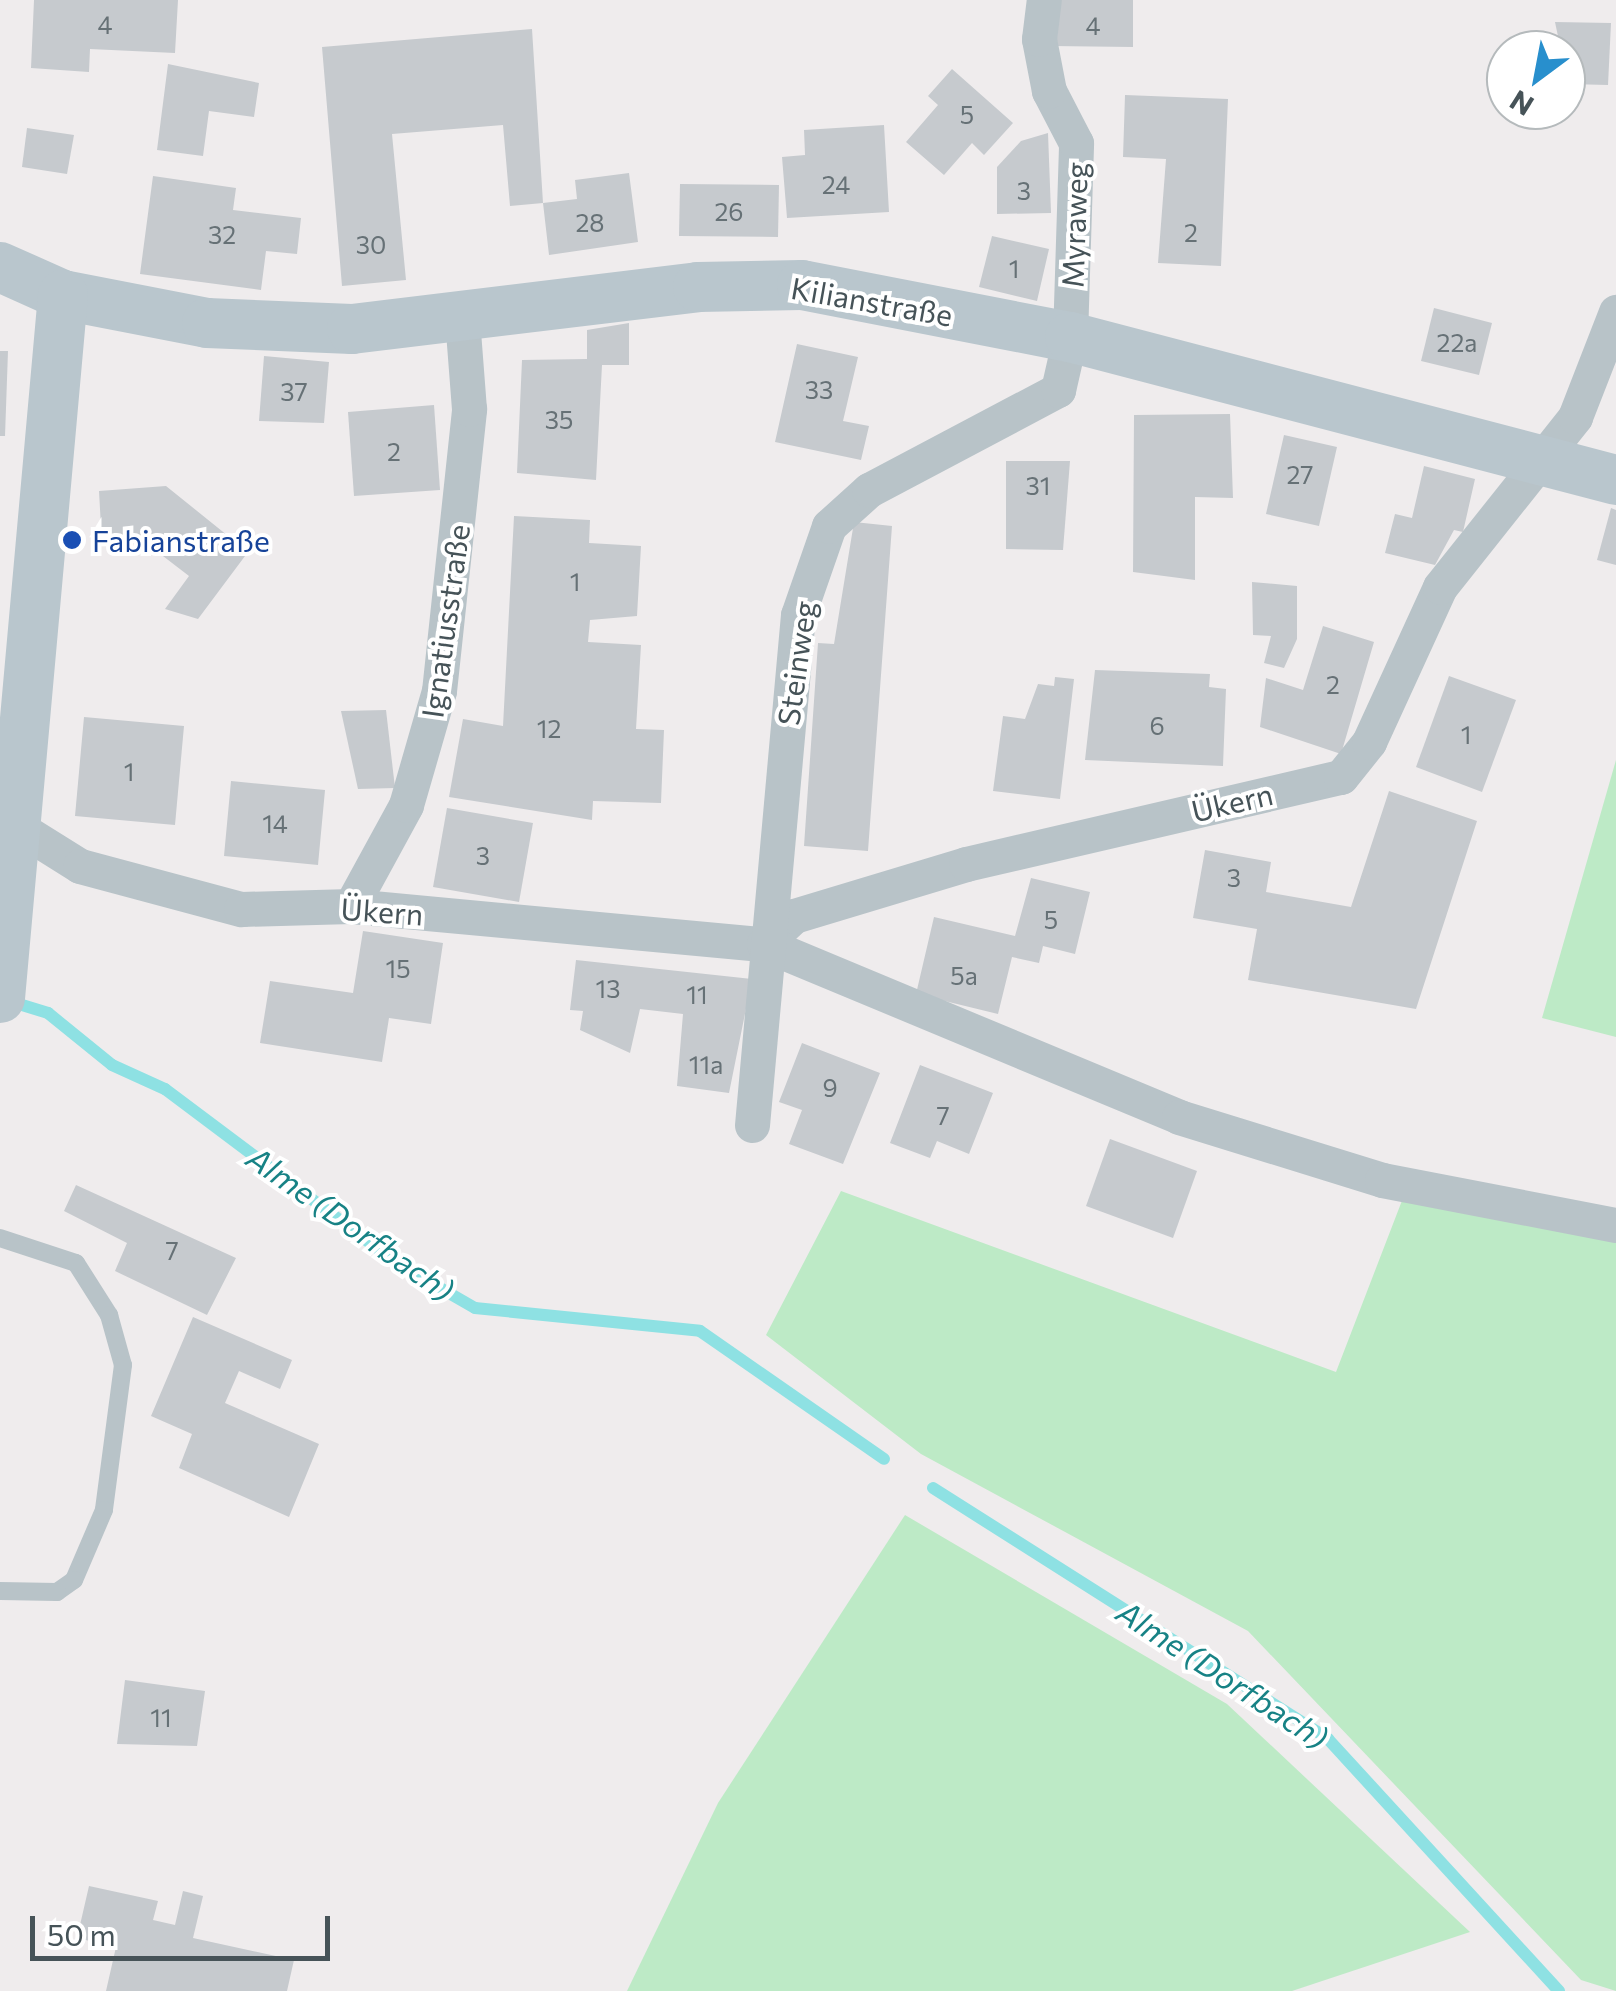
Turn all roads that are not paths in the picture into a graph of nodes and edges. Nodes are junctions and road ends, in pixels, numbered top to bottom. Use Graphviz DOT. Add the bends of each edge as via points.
graph roads {
  1 [pos="1044,0"];
  2 [pos="0,267"];
  3 [pos="63,295"];
  4 [pos="1616,312"];
  5 [pos="462,318"];
  6 [pos="1070,338"];
  7 [pos="1547,461"];
  8 [pos="1616,480"];
  9 [pos="8,821"];
  10 [pos="351,906"];
  11 [pos="764,944"];
  12 [pos="2,982"];
  13 [pos="752,1124"];
  14 [pos="1616,1225"];
  15 [pos="0,1238"];
  16 [pos="0,1591"];
  1 -- 6 [label="street, Myraweg" via="1039,39 1049,91 1076,143"];
  2 -- 3 [label="main road, Kilianstraße"];
  3 -- 5 [label="main road, Kilianstraße" via="207,323 352,329"];
  3 -- 9 [label="main road"];
  4 -- 7 [label="street, Ükern" via="1576,417"];
  5 -- 6 [label="main road, Kilianstraße" via="698,288 802,284"];
  5 -- 10 [label="street, Ignatiusstraße" via="469,408 438,690 406,805"];
  6 -- 7 [label="main road, Kilianstraße"];
  6 -- 11 [label="street, Steinweg" via="1058,390 858,496 829,526 798,615"];
  7 -- 8 [label="main road, Kilianstraße"];
  7 -- 11 [label="street, Ükern" via="1440,587 1368,742 1342,776 966,864 794,916"];
  9 -- 10 [label="street, Ükern" via="80,866 164,893 242,909"];
  9 -- 12 [label="main road"];
  10 -- 11 [label="street, Ükern"];
  11 -- 13 [label="street, Steinweg" via="772,980"];
  11 -- 14 [label="street, Ükern" via="1180,1118 1382,1180"];
  15 -- 16 [label="lane" via="76,1263 109,1315 123,1365 104,1510 74,1580 57,1592"];
}
